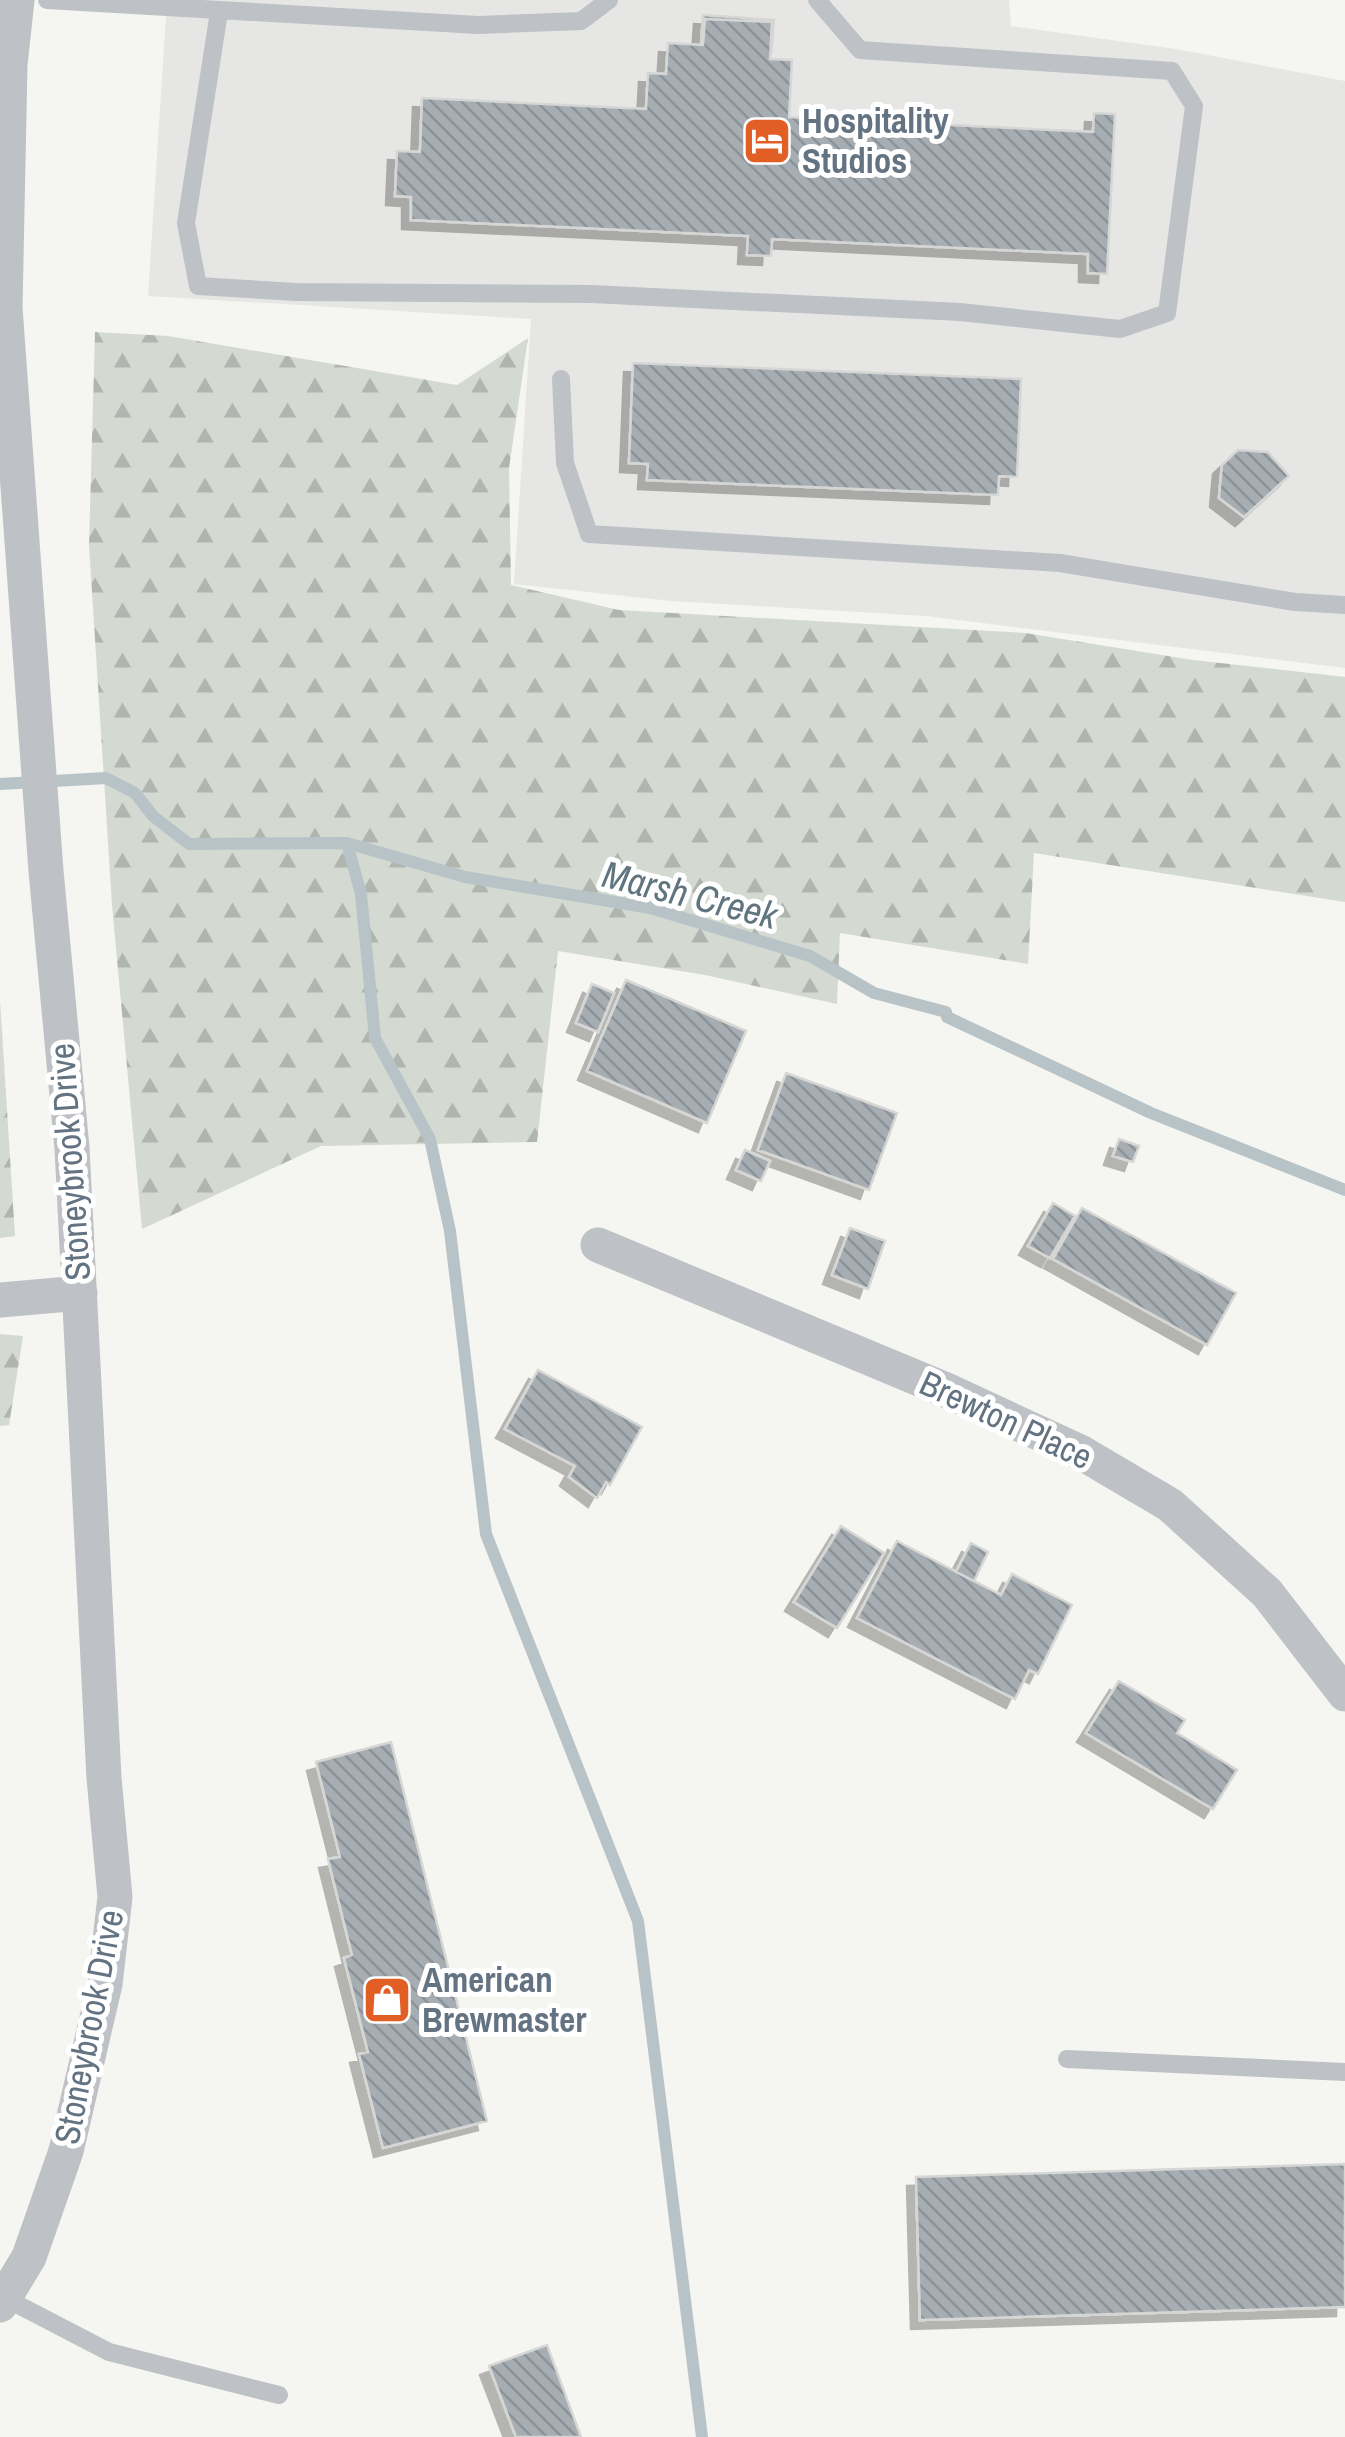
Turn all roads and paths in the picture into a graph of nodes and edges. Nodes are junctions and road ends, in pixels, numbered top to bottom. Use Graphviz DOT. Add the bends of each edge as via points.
graph roads {
  1 [pos="17,0"];
  2 [pos="47,0"];
  3 [pos="608,0"];
  4 [pos="817,0"];
  5 [pos="218,12"];
  6 [pos="560,379"];
  7 [pos="1345,605"];
  8 [pos="598,1245"];
  9 [pos="80,1293"];
  10 [pos="0,1300"];
  11 [pos="1345,1694"];
  12 [pos="1067,2059"];
  13 [pos="1345,2072"];
  14 [pos="2,2302"];
  15 [pos="279,2395"];
  1 -- 9 [label="street, Stoneybrook Drive" via="5,308"];
  2 -- 5 [label="lane"];
  3 -- 5 [label="lane" via="581,21 478,25"];
  4 -- 5 [label="lane" via="860,50 1172,70 1194,106 1167,313 1120,329 960,312 592,294 198,286 186,223"];
  6 -- 7 [label="lane" via="565,463 589,534 1060,563"];
  8 -- 11 [label="street, Brewton Place" via="946,1390 1082,1453 1170,1505 1266,1593"];
  9 -- 10 [label="street"];
  9 -- 14 [label="street, Stoneybrook Drive" via="115,1898 105,1984 66,2151 29,2258"];
  12 -- 13 [label="lane"];
  14 -- 15 [label="lane" via="108,2352"];
}
